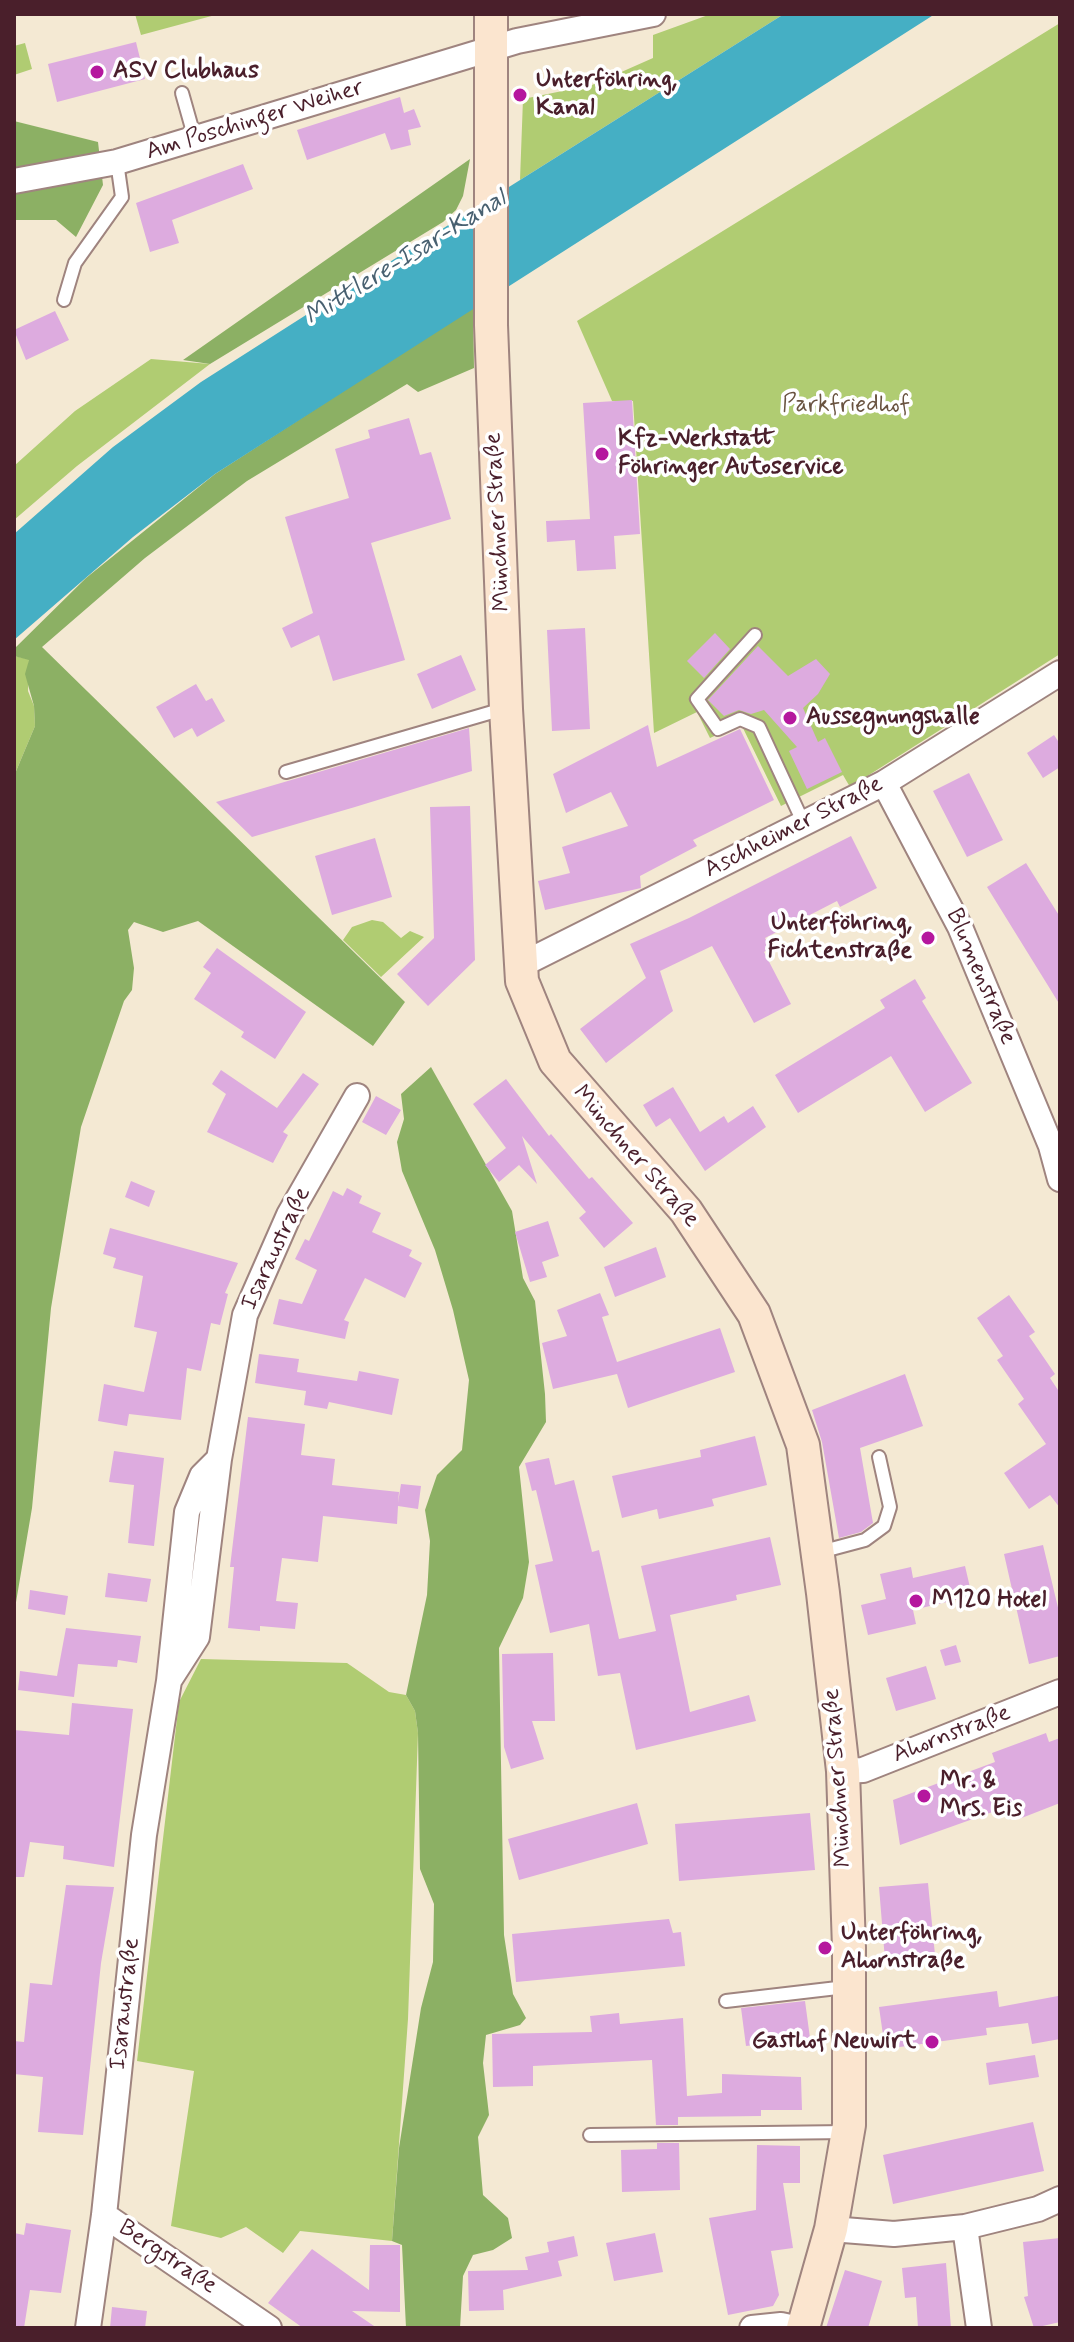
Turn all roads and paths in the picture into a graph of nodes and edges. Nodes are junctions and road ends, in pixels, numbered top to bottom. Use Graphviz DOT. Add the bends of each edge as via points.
graph roads {
  1 [pos="491,14"];
  2 [pos="653,14"];
  3 [pos="492,49"];
  4 [pos="182,93"];
  5 [pos="195,139"];
  6 [pos="117,162"];
  7 [pos="14,181"];
  8 [pos="64,300"];
  9 [pos="755,635"];
  10 [pos="1060,673"];
  11 [pos="506,709"];
  12 [pos="286,772"];
  13 [pos="884,783"];
  14 [pos="804,824"];
  15 [pos="519,966"];
  16 [pos="357,1096"];
  17 [pos="1056,1144"];
  18 [pos="1060,1179"];
  19 [pos="879,1457"];
  20 [pos="817,1553"];
  21 [pos="1060,1692"];
  22 [pos="843,1771"];
  23 [pos="848,1987"];
  24 [pos="726,2001"];
  25 [pos="848,2132"];
  26 [pos="590,2135"];
  27 [pos="1060,2199"];
  28 [pos="104,2215"];
  29 [pos="965,2227"];
  30 [pos="831,2229"];
  31 [pos="88,2328"];
  32 [pos="269,2328"];
  33 [pos="752,2328"];
  34 [pos="795,2328"];
  35 [pos="803,2328"];
  36 [pos="979,2328"];
  1 -- 3 [label="main road, Münchner Straße"];
  2 -- 3 [label="street, Am Poschinger Weiher"];
  3 -- 5 [label="street, Am Poschinger Weiher"];
  3 -- 11 [label="main road, Münchner Straße" via="491,325"];
  4 -- 5 [label="lane"];
  5 -- 6 [label="street, Am Poschinger Weiher"];
  6 -- 7 [label="street, Am Poschinger Weiher"];
  6 -- 8 [label="lane" via="122,197 75,263"];
  9 -- 14 [label="lane" via="697,699 718,729 740,719 759,727"];
  10 -- 13 [label="street, Aschheimer Straße"];
  11 -- 12 [label="lane"];
  11 -- 15 [label="main road, Münchner Straße"];
  13 -- 14 [label="street, Aschheimer Straße"];
  13 -- 17 [label="street, Blumenstraße" via="960,927"];
  14 -- 15 [label="street, Aschheimer Straße"];
  15 -- 20 [label="main road, Münchner Straße" via="555,1061 686,1211 754,1314 803,1445"];
  16 -- 28 [label="street, Isaraustraße" via="289,1215 245,1315 219,1459 202,1476 187,1512 169,1681 144,1835"];
  17 -- 18 [label="street, Blumenstraße"];
  19 -- 20 [label="lane" via="890,1507 884,1526 865,1540"];
  20 -- 22 [label="main road, Münchner Straße"];
  21 -- 22 [label="street, Ahornstraße" via="863,1770"];
  22 -- 23 [label="main road, Münchner Straße"];
  23 -- 24 [label="lane"];
  23 -- 25 [label="main road, Münchner Straße"];
  25 -- 26 [label="lane"];
  25 -- 30 [label="main road, Münchner Straße"];
  27 -- 29 [label="street"];
  28 -- 31 [label="street, Isaraustraße"];
  28 -- 32 [label="street, Bergstraße"];
  29 -- 30 [label="street" via="885,2234"];
  29 -- 36 [label="street"];
  30 -- 35 [label="main road, Münchner Straße"];
  33 -- 34 [label="street"];
}
